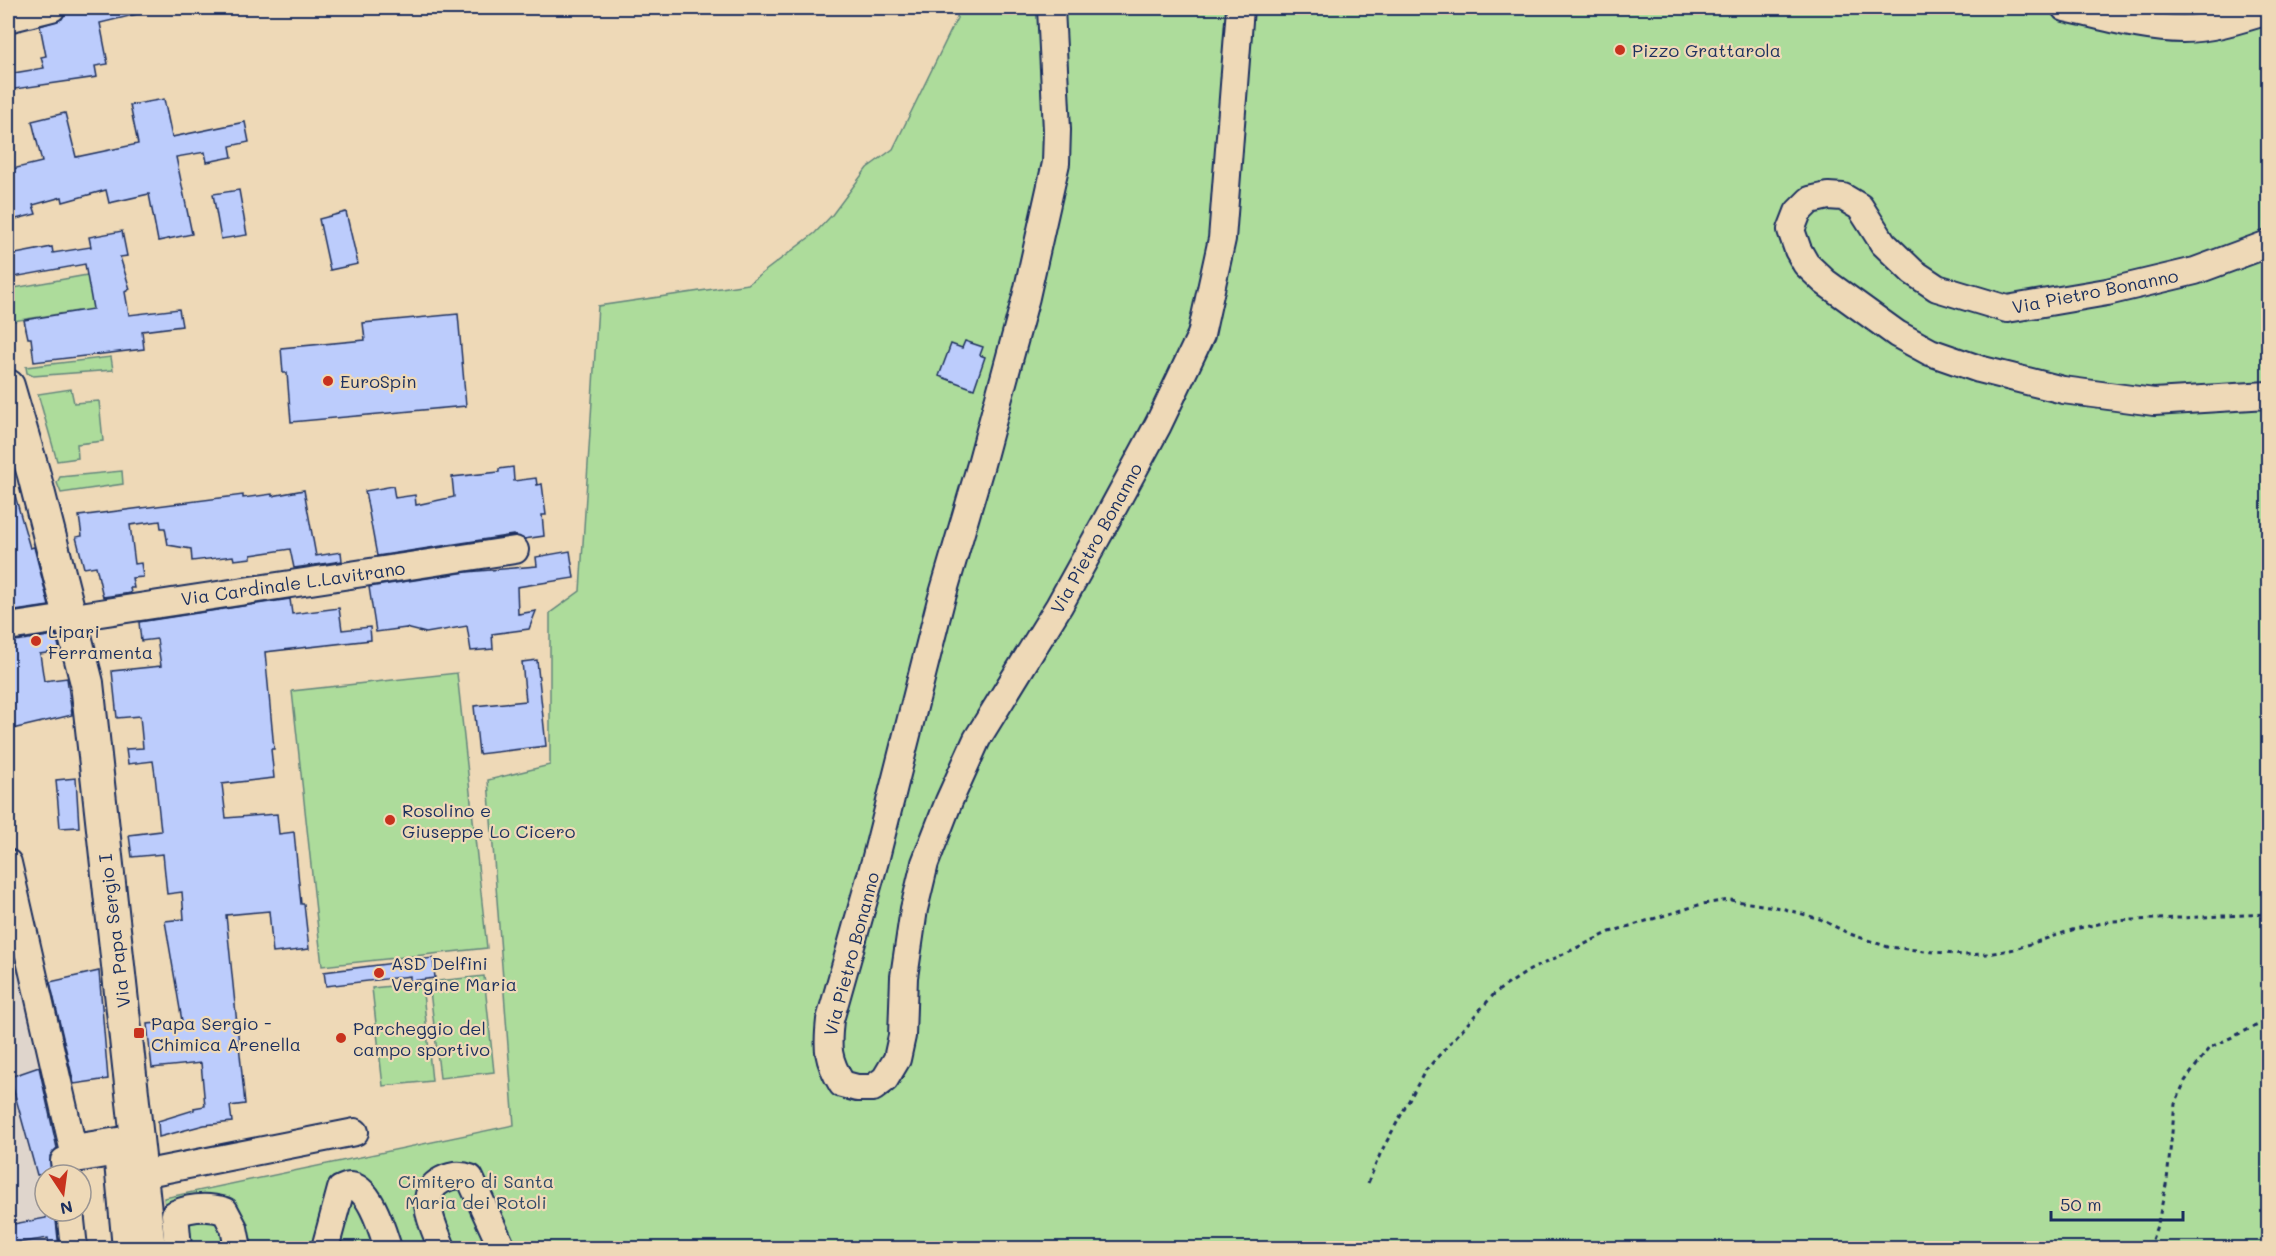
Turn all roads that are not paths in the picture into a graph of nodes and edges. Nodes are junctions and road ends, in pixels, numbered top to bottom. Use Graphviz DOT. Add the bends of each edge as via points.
graph roads {
  1 [pos="52,8"];
  2 [pos="1051,8"];
  3 [pos="1240,8"];
  4 [pos="2065,8"];
  5 [pos="2268,11"];
  6 [pos="8,19"];
  7 [pos="2268,244"];
  8 [pos="8,386"];
  9 [pos="2268,395"];
  10 [pos="515,550"];
  11 [pos="70,616"];
  12 [pos="8,627"];
  13 [pos="8,863"];
  14 [pos="355,1132"];
  15 [pos="134,1153"];
  16 [pos="64,1163"];
  17 [pos="71,1223"];
  18 [pos="74,1248"];
  19 [pos="126,1248"];
  20 [pos="149,1248"];
  21 [pos="178,1248"];
  22 [pos="238,1248"];
  23 [pos="325,1248"];
  24 [pos="388,1248"];
  25 [pos="442,1248"];
  26 [pos="502,1248"];
  1 -- 6 [label="street"];
  2 -- 3 [label="street, Via Pietro Bonanno" via="1056,163 1026,297 830,1020 827,1045 832,1068 842,1084 857,1088 873,1088 885,1079 897,1059 902,1036 905,966 925,863 977,739 1059,606 1158,425 1201,334 1222,239"];
  4 -- 5 [label="street" via="2142,25 2182,29"];
  7 -- 9 [label="street, Via Pietro Bonanno" via="2195,272 2007,309 1937,288 1913,272 1883,243 1860,207 1843,197 1810,200 1798,212 1791,230 1806,264 1825,282 1898,334 1930,352 1979,369 2063,390 2154,402"];
  8 -- 11 [label="main road, Via Papa Sergio I"];
  10 -- 11 [label="street, Via Cardinale L.Lavitrano"];
  11 -- 12 [label="street, Via Cardinale L.Lavitrano"];
  11 -- 15 [label="main road, Via Papa Sergio I" via="87,683"];
  13 -- 15 [label="street" via="73,1148"];
  14 -- 15 [label="street"];
  15 -- 16 [label="street"];
  15 -- 19 [label="street"];
  15 -- 20 [label="main road, Via Papa Sergio I"];
  17 -- 18 [label="street"];
  21 -- 22 [label="street" via="175,1214 211,1207 225,1211"];
  23 -- 24 [label="street" via="341,1189 351,1186 363,1191"];
  25 -- 26 [label="street" via="428,1209 428,1194 434,1185 459,1174 470,1178"];
}
